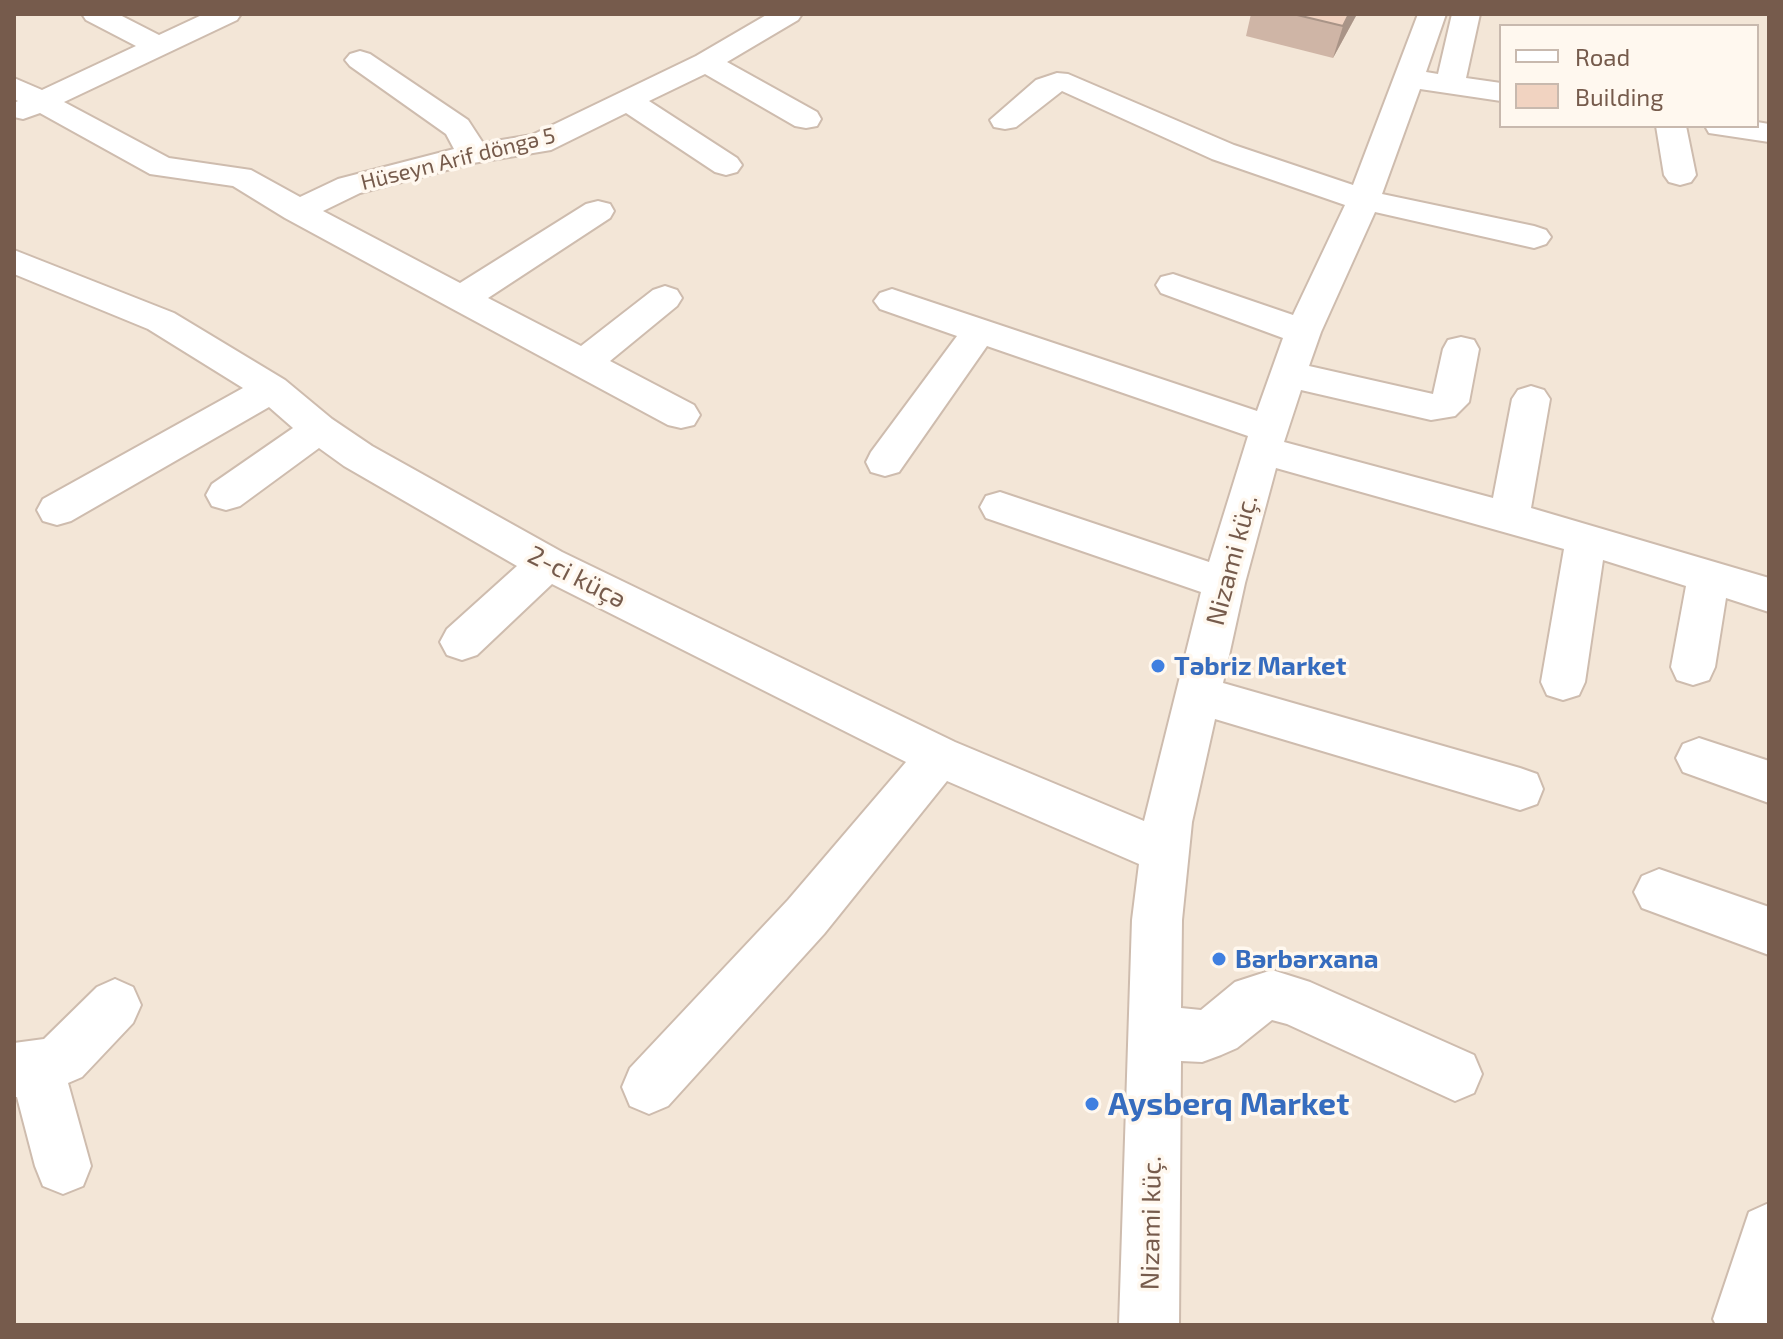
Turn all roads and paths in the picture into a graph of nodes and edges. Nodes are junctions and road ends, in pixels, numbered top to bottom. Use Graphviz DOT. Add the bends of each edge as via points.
graph roads {
  1 [pos="96,14"];
  2 [pos="227,14"];
  3 [pos="729,14"];
  4 [pos="788,14"];
  5 [pos="1432,14"];
  6 [pos="1466,14"];
  7 [pos="761,30"];
  8 [pos="158,46"];
  9 [pos="360,60"];
  10 [pos="706,62"];
  11 [pos="1408,78"];
  12 [pos="1450,84"];
  13 [pos="1499,92"];
  14 [pos="23,101"];
  15 [pos="628,101"];
  16 [pos="806,119"];
  17 [pos="1005,120"];
  18 [pos="1671,128"];
  19 [pos="1734,128"];
  20 [pos="1769,133"];
  21 [pos="471,154"];
  22 [pos="726,165"];
  23 [pos="1680,175"];
  24 [pos="1364,200"];
  25 [pos="297,211"];
  26 [pos="598,211"];
  27 [pos="1534,237"];
  28 [pos="14,261"];
  29 [pos="1173,285"];
  30 [pos="665,298"];
  31 [pos="461,299"];
  32 [pos="892,301"];
  33 [pos="979,331"];
  34 [pos="1303,332"];
  35 [pos="1461,349"];
  36 [pos="584,363"];
  37 [pos="1288,374"];
  38 [pos="272,389"];
  39 [pos="1531,399"];
  40 [pos="681,415"];
  41 [pos="319,429"];
  42 [pos="1266,439"];
  43 [pos="885,462"];
  44 [pos="226,495"];
  45 [pos="1000,507"];
  46 [pos="57,510"];
  47 [pos="1509,518"];
  48 [pos="1586,539"];
  49 [pos="547,563"];
  50 [pos="1709,576"];
  51 [pos="1224,583"];
  52 [pos="1769,595"];
  53 [pos="462,642"];
  54 [pos="1693,667"];
  55 [pos="1563,682"];
  56 [pos="1198,695"];
  57 [pos="939,756"];
  58 [pos="1699,758"];
  59 [pos="1769,782"];
  60 [pos="1520,789"];
  61 [pos="1164,851"];
  62 [pos="1659,892"];
  63 [pos="1769,931"];
  64 [pos="115,1005"];
  65 [pos="1155,1033"];
  66 [pos="25,1070"];
  67 [pos="1455,1074"];
  68 [pos="649,1087"];
  69 [pos="63,1166"];
  70 [pos="1769,1232"];
  71 [pos="1743,1319"];
  72 [pos="1149,1325"];
  1 -- 8 [label="street"];
  2 -- 8 [label="street"];
  3 -- 7 [label="street"];
  4 -- 7 [label="street, Hüseyn Arif döngə 5"];
  5 -- 11 [label="street, Nizami küç."];
  6 -- 12 [label="street"];
  7 -- 10 [label="street, Hüseyn Arif döngə 5"];
  8 -- 14 [label="street"];
  9 -- 21 [label="street" via="457,127"];
  10 -- 15 [label="street, Hüseyn Arif döngə 5"];
  10 -- 16 [label="street"];
  11 -- 12 [label="street"];
  11 -- 24 [label="street, Nizami küç."];
  12 -- 13 [label="street"];
  14 -- 25 [label="street" via="161,167 240,177"];
  15 -- 21 [label="street, Hüseyn Arif döngə 5" via="540,143"];
  15 -- 22 [label="street"];
  17 -- 24 [label="street" via="1047,86 1068,83 1223,152"];
  18 -- 23 [label="street"];
  19 -- 20 [label="street"];
  21 -- 25 [label="street, Hüseyn Arif döngə 5" via="349,186"];
  24 -- 27 [label="street"];
  24 -- 34 [label="street, Nizami küç."];
  25 -- 31 [label="street"];
  26 -- 31 [label="street"];
  28 -- 38 [label="street, 2-ci küçə" via="161,321"];
  29 -- 34 [label="street"];
  30 -- 36 [label="street"];
  31 -- 36 [label="street"];
  32 -- 33 [label="street"];
  33 -- 42 [label="street"];
  33 -- 43 [label="street"];
  34 -- 37 [label="street, Nizami küç."];
  35 -- 37 [label="street" via="1450,402 1442,407"];
  36 -- 40 [label="street"];
  37 -- 42 [label="street, Nizami küç."];
  38 -- 41 [label="street, 2-ci küçə"];
  38 -- 46 [label="street"];
  39 -- 47 [label="street"];
  41 -- 44 [label="street"];
  41 -- 49 [label="street, 2-ci küçə"];
  42 -- 47 [label="street"];
  42 -- 51 [label="street, Nizami küç."];
  45 -- 51 [label="street"];
  47 -- 48 [label="street"];
  48 -- 50 [label="street"];
  48 -- 55 [label="street"];
  49 -- 53 [label="street"];
  49 -- 57 [label="street, 2-ci küçə"];
  50 -- 52 [label="street"];
  50 -- 54 [label="street"];
  51 -- 56 [label="street, Nizami küç."];
  56 -- 60 [label="street"];
  56 -- 61 [label="street, Nizami küç."];
  57 -- 61 [label="street, 2-ci küçə"];
  57 -- 68 [label="street" via="806,917"];
  58 -- 59 [label="street"];
  61 -- 65 [label="street, Nizami küç."];
  62 -- 63 [label="street"];
  64 -- 66 [label="street" via="63,1058"];
  65 -- 67 [label="street" via="1202,1036 1253,1000 1272,995"];
  65 -- 72 [label="street, Nizami küç."];
  66 -- 69 [label="street"];
  70 -- 71 [label="street"];
}
